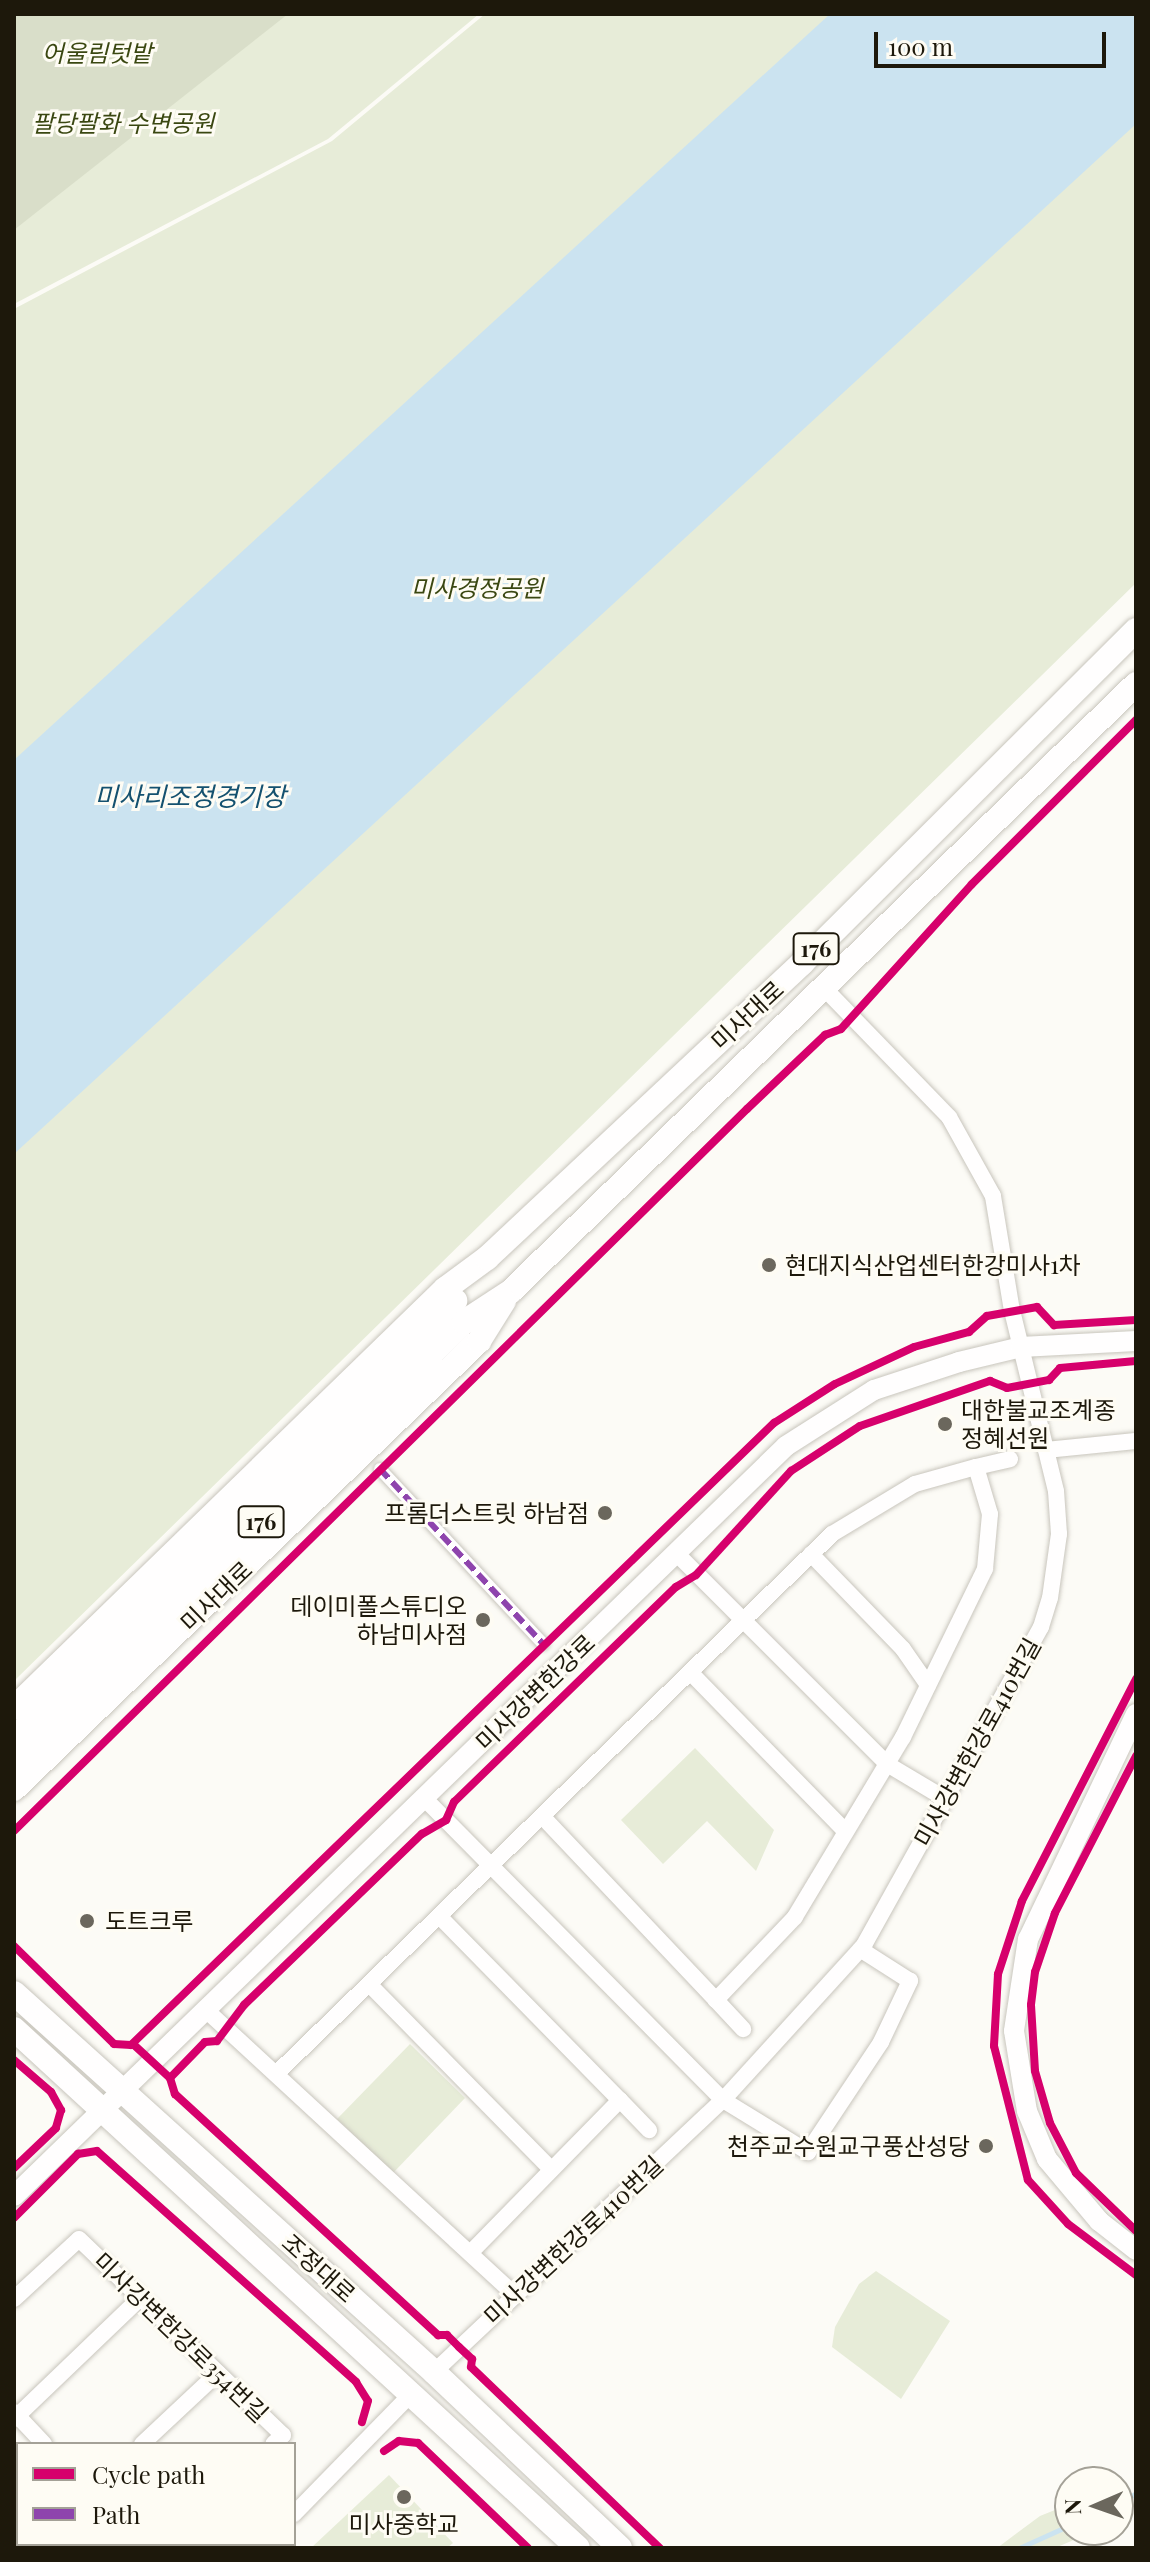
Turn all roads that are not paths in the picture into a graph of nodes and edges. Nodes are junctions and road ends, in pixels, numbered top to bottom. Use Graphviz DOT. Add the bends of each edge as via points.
graph roads {
  1 [pos="1136,630"];
  2 [pos="1136,684"];
  3 [pos="825,989"];
  4 [pos="487,1258"];
  5 [pos="510,1292"];
  6 [pos="1136,1341"];
  7 [pos="1021,1347"];
  8 [pos="1136,1441"];
  9 [pos="1046,1450"];
  10 [pos="1010,1459"];
  11 [pos="976,1467"];
  12 [pos="380,1469"];
  13 [pos="676,1553"];
  14 [pos="811,1554"];
  15 [pos="740,1622"];
  16 [pos="543,1644"];
  17 [pos="690,1672"];
  18 [pos="928,1685"];
  19 [pos="14,1708"];
  20 [pos="1136,1714"];
  21 [pos="17,1750"];
  22 [pos="887,1764"];
  23 [pos="14,1789"];
  24 [pos="944,1798"];
  25 [pos="425,1799"];
  26 [pos="542,1816"];
  27 [pos="846,1832"];
  28 [pos="491,1865"];
  29 [pos="439,1916"];
  30 [pos="860,1949"];
  31 [pos="369,1984"];
  32 [pos="14,1993"];
  33 [pos="716,2000"];
  34 [pos="206,2010"];
  35 [pos="14,2029"];
  36 [pos="743,2029"];
  37 [pos="276,2074"];
  38 [pos="121,2092"];
  39 [pos="620,2100"];
  40 [pos="723,2100"];
  41 [pos="101,2113"];
  42 [pos="649,2130"];
  43 [pos="551,2169"];
  44 [pos="14,2196"];
  45 [pos="1136,2250"];
  46 [pos="472,2251"];
  47 [pos="513,2293"];
  48 [pos="140,2298"];
  49 [pos="14,2299"];
  50 [pos="434,2372"];
  51 [pos="218,2373"];
  52 [pos="410,2395"];
  53 [pos="15,2416"];
  54 [pos="278,2439"];
  55 [pos="42,2442"];
  56 [pos="144,2442"];
  57 [pos="296,2512"];
  58 [pos="578,2548"];
  59 [pos="620,2548"];
  1 -- 4 [label="main road, 미사대로 / 176" via="802,963"];
  2 -- 3 [label="main road, 미사대로 / 176"];
  3 -- 5 [label="main road, 미사대로 / 176"];
  3 -- 7 [label="street, 미사강변한강로410번길" via="949,1117 993,1196"];
  4 -- 19 [label="main road, 미사대로" via="445,1289"];
  4 -- 21 [label="main road, 미사대로 / 176" via="451,1306"];
  5 -- 21 [label="main road, 미사대로 / 176" via="464,1322"];
  5 -- 23 [label="main road, 미사대로" via="479,1341"];
  6 -- 7 [label="street, 미사강변한강로"];
  7 -- 9 [label="street, 미사강변한강로410번길"];
  7 -- 13 [label="street, 미사강변한강로" via="959,1362 853,1402 786,1446"];
  8 -- 9 [label="street"];
  9 -- 24 [label="street, 미사강변한강로410번길" via="1059,1534 1050,1598 1041,1627"];
  10 -- 11 [label="street"];
  11 -- 14 [label="street" via="915,1484 858,1515"];
  11 -- 18 [label="street" via="990,1514 985,1569"];
  12 -- 16 [label="street"];
  13 -- 15 [label="street"];
  13 -- 25 [label="street, 미사강변한강로"];
  14 -- 15 [label="street"];
  14 -- 18 [label="street" via="903,1649"];
  15 -- 17 [label="street"];
  15 -- 22 [label="street"];
  17 -- 26 [label="street"];
  17 -- 27 [label="street"];
  18 -- 22 [label="street"];
  20 -- 45 [label="street" via="1028,1939 1014,2031 1027,2111 1047,2159 1099,2221"];
  22 -- 24 [label="street"];
  22 -- 27 [label="street"];
  24 -- 30 [label="street, 미사강변한강로410번길"];
  25 -- 28 [label="street"];
  25 -- 34 [label="street, 미사강변한강로"];
  26 -- 28 [label="street"];
  26 -- 33 [label="street"];
  27 -- 33 [label="street" via="795,1917"];
  28 -- 29 [label="street"];
  28 -- 40 [label="street"];
  29 -- 31 [label="street"];
  29 -- 39 [label="street"];
  30 -- 40 [label="street, 미사강변한강로410번길"];
  30 -- 40 [label="street" via="910,1981 881,2042 808,2152"];
  31 -- 37 [label="street"];
  31 -- 43 [label="street"];
  32 -- 38 [label="main road, 조정대로"];
  33 -- 36 [label="street"];
  34 -- 37 [label="street"];
  34 -- 38 [label="street, 미사강변한강로"];
  35 -- 41 [label="main road, 조정대로"];
  37 -- 46 [label="street"];
  38 -- 41 [label="street, 미사강변한강로"];
  38 -- 50 [label="main road, 조정대로"];
  39 -- 42 [label="street"];
  39 -- 43 [label="street"];
  40 -- 47 [label="street, 미사강변한강로410번길"];
  41 -- 44 [label="street, 미사강변한강로"];
  41 -- 52 [label="main road, 조정대로"];
  43 -- 46 [label="street"];
  46 -- 47 [label="street"];
  47 -- 50 [label="street, 미사강변한강로410번길"];
  48 -- 49 [label="street, 미사강변한강로354번길" via="79,2239"];
  48 -- 51 [label="street, 미사강변한강로354번길"];
  48 -- 53 [label="street"];
  50 -- 59 [label="main road, 조정대로"];
  51 -- 54 [label="street, 미사강변한강로354번길"];
  51 -- 56 [label="street"];
  52 -- 57 [label="street"];
  52 -- 58 [label="main road, 조정대로"];
  53 -- 55 [label="street"];
}
